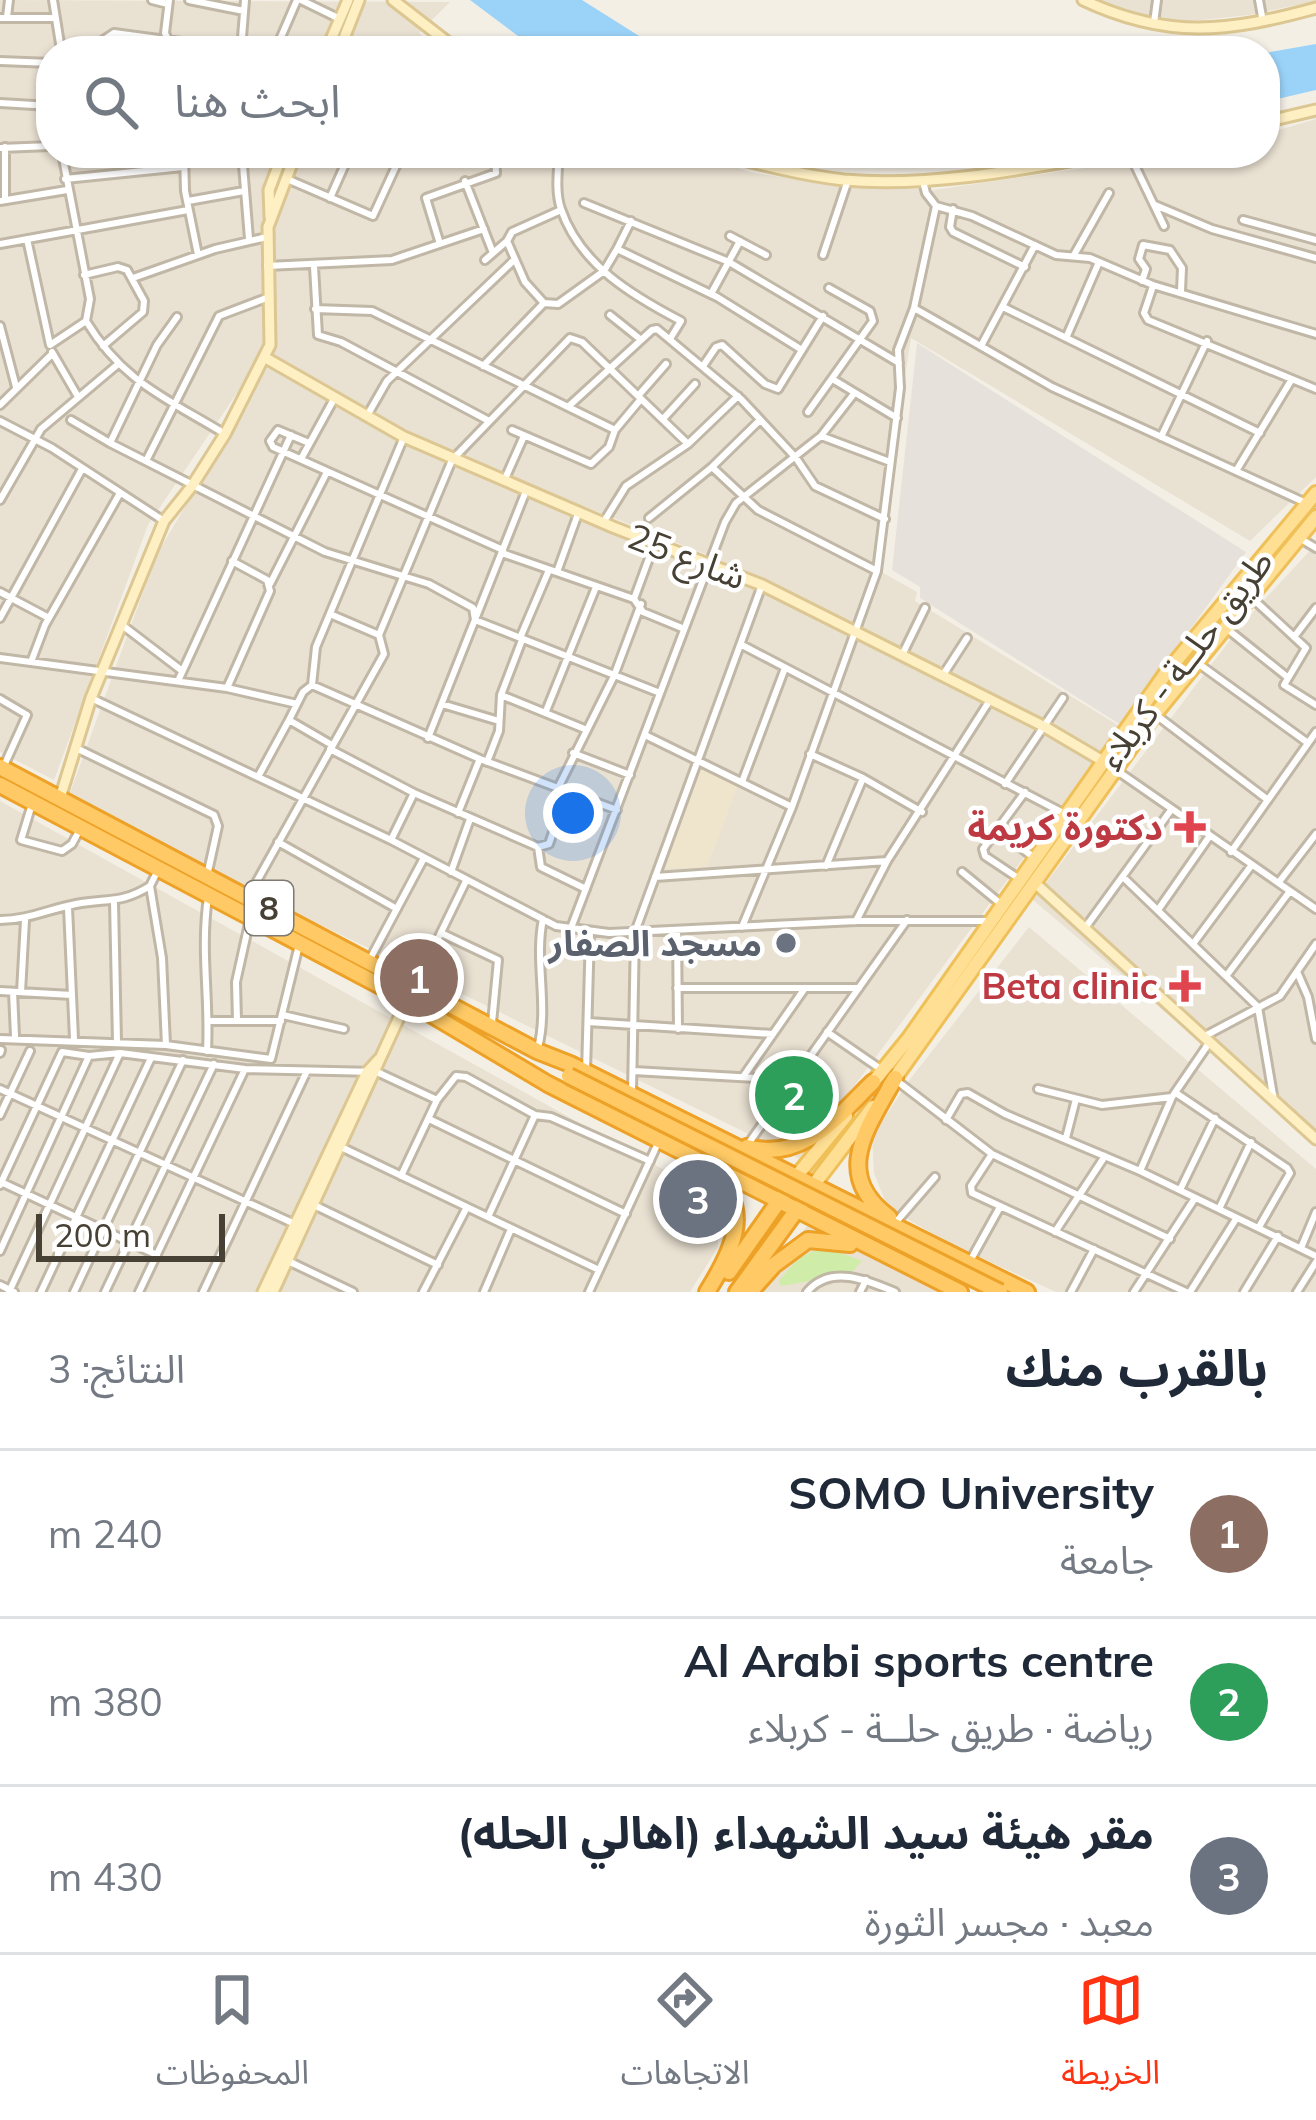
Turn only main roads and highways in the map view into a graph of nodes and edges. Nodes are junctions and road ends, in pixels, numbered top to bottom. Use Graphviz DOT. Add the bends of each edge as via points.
graph roads {
  1 [pos="1311,498"];
  2 [pos="1316,518"];
  3 [pos="1229,592"];
  4 [pos="1246,600"];
  5 [pos="1212,614"];
  6 [pos="1224,625"];
  7 [pos="1111,766"];
  8 [pos="1,773"];
  9 [pos="147,854"];
  10 [pos="184,863"];
  11 [pos="176,879"];
  12 [pos="1028,881"];
  13 [pos="913,1040"];
  14 [pos="537,1051"];
  15 [pos="529,1070"];
  16 [pos="883,1077"];
  17 [pos="567,1080"];
  18 [pos="746,1149"];
  19 [pos="685,1153"];
  20 [pos="795,1178"];
  21 [pos="735,1179"];
  22 [pos="812,1187"];
  23 [pos="778,1202"];
  24 [pos="796,1212"];
  25 [pos="870,1215"];
  26 [pos="913,1235"];
  27 [pos="859,1240"];
  28 [pos="898,1262"];
  29 [pos="711,1292"];
  30 [pos="737,1292"];
  31 [pos="750,1292"];
  32 [pos="960,1292"];
  33 [pos="982,1292"];
  34 [pos="1000,1292"];
  35 [pos="1028,1292"];
  1 -- 3 [label="main road, طريق حلــة - كربلاء"];
  2 -- 4 [label="main road, طريق حلــة - كربلاء"];
  3 -- 4 [label="main road" via="1233,602"];
  3 -- 5 [label="main road, طريق حلــة - كربلاء"];
  4 -- 6 [label="main road, طريق حلــة - كربلاء"];
  5 -- 6 [label="main road"];
  5 -- 7 [label="main road, طريق حلــة - كربلاء"];
  6 -- 7 [label="main road, طريق حلــة - كربلاء"];
  7 -- 12 [label="main road, طريق حلــة - كربلاء"];
  7 -- 12 [label="main road, طريق حلــة - كربلاء" via="1068,815"];
  8 -- 9 [label="highway, 8" via="60,798"];
  8 -- 9 [label="highway, 8" via="32,802"];
  9 -- 10 [label="highway, 8"];
  9 -- 11 [label="highway, 8"];
  10 -- 11 [label="highway" via="173,871"];
  10 -- 14 [label="highway, 8"];
  11 -- 15 [label="highway, 8"];
  12 -- 13 [label="main road, طريق حلــة - كربلاء"];
  12 -- 13 [label="main road, طريق حلــة - كربلاء" via="1002,904"];
  13 -- 16 [label="main road, طريق حلــة - كربلاء"];
  14 -- 17 [label="highway, 8"];
  14 -- 18 [label="highway"];
  15 -- 17 [label="highway, 8"];
  15 -- 19 [label="highway"];
  16 -- 18 [label="highway" via="817,1137 773,1151"];
  16 -- 20 [label="main road, طريق حلــة - كربلاء"];
  16 -- 22 [label="main road, طريق حلــة - كربلاء"];
  16 -- 26 [label="highway" via="862,1138 862,1186"];
  17 -- 33 [label="highway, 8, bridge"];
  17 -- 34 [label="highway, 8, bridge"];
  18 -- 20 [label="highway"];
  18 -- 21 [label="highway" via="749,1170"];
  19 -- 21 [label="highway"];
  19 -- 29 [label="highway" via="724,1184 735,1205 736,1239"];
  20 -- 22 [label="highway"];
  20 -- 23 [label="highway, طريق حلــة - كربلاء"];
  21 -- 23 [label="highway"];
  22 -- 24 [label="highway, طريق حلــة - كربلاء"];
  22 -- 25 [label="highway"];
  23 -- 24 [label="highway"];
  23 -- 29 [label="highway, طريق حلــة - كربلاء"];
  24 -- 27 [label="highway"];
  24 -- 30 [label="highway, طريق حلــة - كربلاء"];
  25 -- 26 [label="highway"];
  25 -- 27 [label="highway" via="853,1222"];
  26 -- 35 [label="highway"];
  27 -- 28 [label="highway"];
  28 -- 31 [label="highway" via="838,1240 808,1240"];
  28 -- 32 [label="highway"];
}
